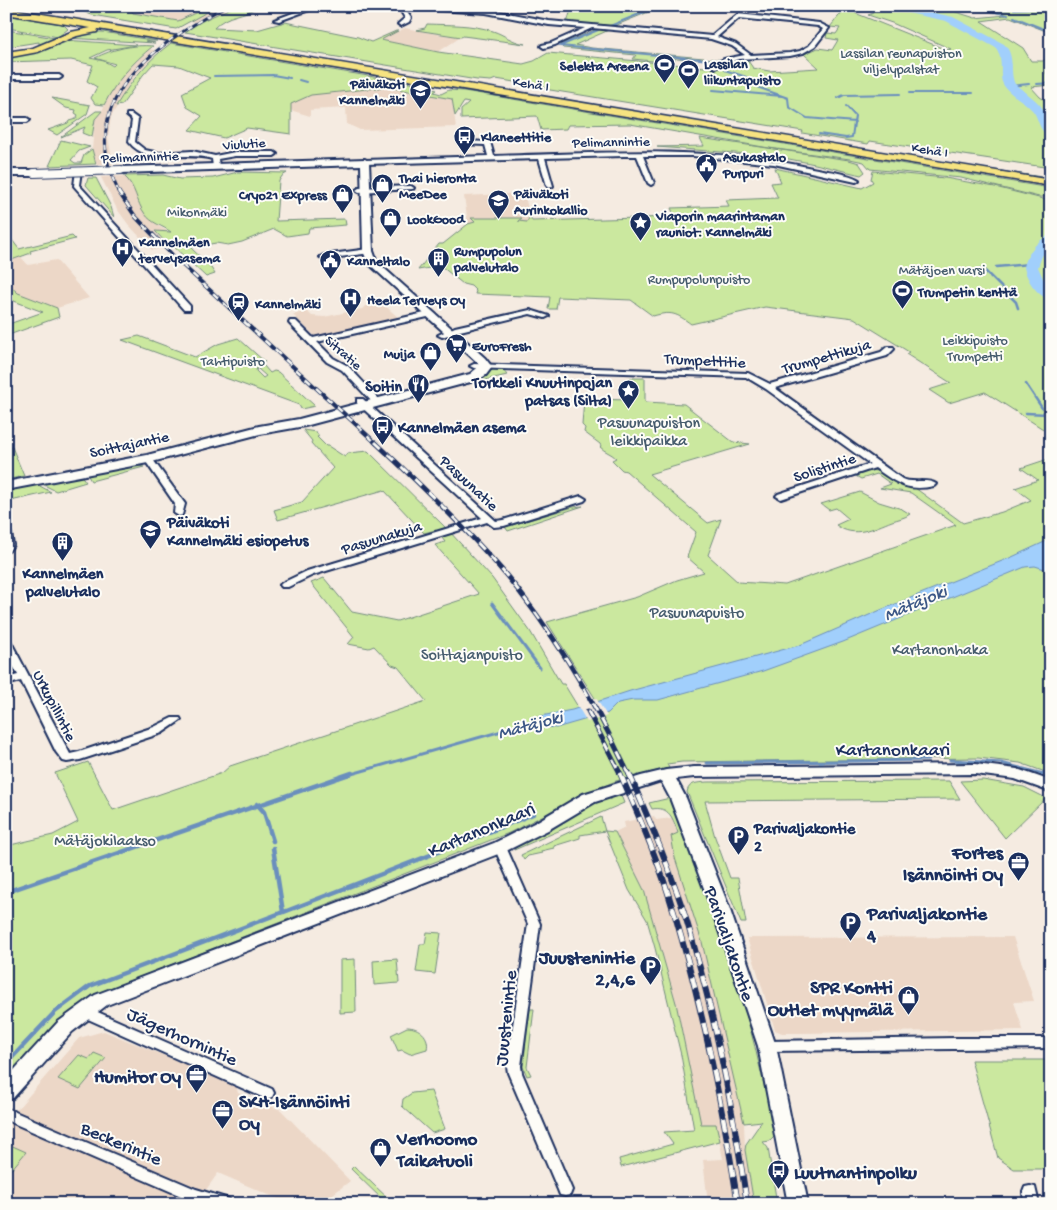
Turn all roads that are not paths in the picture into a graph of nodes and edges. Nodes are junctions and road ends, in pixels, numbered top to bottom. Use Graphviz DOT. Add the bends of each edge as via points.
graph roads {
  1 [pos="10,6"];
  2 [pos="318,6"];
  3 [pos="396,6"];
  4 [pos="1045,6"];
  5 [pos="43,7"];
  6 [pos="401,7"];
  7 [pos="1051,9"];
  8 [pos="6,11"];
  9 [pos="30,11"];
  10 [pos="486,11"];
  11 [pos="74,12"];
  12 [pos="481,18"];
  13 [pos="97,20"];
  14 [pos="277,20"];
  15 [pos="401,24"];
  16 [pos="591,27"];
  17 [pos="142,34"];
  18 [pos="713,38"];
  19 [pos="544,46"];
  20 [pos="6,54"];
  21 [pos="749,56"];
  22 [pos="715,66"];
  23 [pos="6,77"];
  24 [pos="59,77"];
  25 [pos="129,115"];
  26 [pos="6,120"];
  27 [pos="27,120"];
  28 [pos="462,144"];
  29 [pos="639,153"];
  30 [pos="274,154"];
  31 [pos="541,156"];
  32 [pos="491,158"];
  33 [pos="216,162"];
  34 [pos="360,162"];
  35 [pos="78,171"];
  36 [pos="6,173"];
  37 [pos="1050,179"];
  38 [pos="856,180"];
  39 [pos="650,183"];
  40 [pos="550,186"];
  41 [pos="411,188"];
  42 [pos="363,189"];
  43 [pos="364,251"];
  44 [pos="324,257"];
  45 [pos="187,308"];
  46 [pos="424,315"];
  47 [pos="545,316"];
  48 [pos="293,323"];
  49 [pos="446,334"];
  50 [pos="311,341"];
  51 [pos="890,349"];
  52 [pos="480,366"];
  53 [pos="769,387"];
  54 [pos="368,402"];
  55 [pos="148,459"];
  56 [pos="876,465"];
  57 [pos="931,484"];
  58 [pos="6,486"];
  59 [pos="782,496"];
  60 [pos="580,499"];
  61 [pos="179,513"];
  62 [pos="487,519"];
  63 [pos="6,534"];
  64 [pos="6,549"];
  65 [pos="285,585"];
  66 [pos="6,642"];
  67 [pos="23,676"];
  68 [pos="6,682"];
  69 [pos="176,720"];
  70 [pos="666,775"];
  71 [pos="1051,786"];
  72 [pos="500,847"];
  73 [pos="84,1011"];
  74 [pos="1051,1044"];
  75 [pos="767,1046"];
  76 [pos="6,1092"];
  77 [pos="266,1093"];
  78 [pos="6,1114"];
  79 [pos="566,1190"];
  80 [pos="224,1204"];
  81 [pos="798,1204"];
  1 -- 13 [label="highway, Kehä I"];
  2 -- 14 [label="street"];
  3 -- 6 [label="street"];
  4 -- 7 [label="main road"];
  5 -- 9 [label="highway"];
  6 -- 10 [label="street"];
  6 -- 15 [label="street" via="408,18"];
  8 -- 9 [label="highway, Kehä I"];
  9 -- 17 [label="highway, Kehä I"];
  9 -- 20 [label="highway" via="74,28 36,47"];
  10 -- 12 [label="street"];
  10 -- 16 [label="street"];
  11 -- 13 [label="highway"];
  13 -- 37 [label="highway, Kehä I"];
  16 -- 18 [label="street"];
  16 -- 19 [label="street"];
  17 -- 20 [label="highway" via="85,31 36,50"];
  17 -- 37 [label="highway, Kehä I"];
  18 -- 21 [label="street" via="740,48"];
  18 -- 21 [label="street" via="738,16 826,28 814,44 803,51"];
  21 -- 22 [label="street"];
  23 -- 24 [label="street"];
  25 -- 33 [label="street, Viulutie" via="135,119 132,142 143,151 192,154"];
  26 -- 27 [label="street"];
  28 -- 32 [label="street" via="488,143"];
  29 -- 31 [label="street, Pelimannintie"];
  29 -- 38 [label="street, Pelimannintie" via="756,160"];
  29 -- 39 [label="street"];
  30 -- 33 [label="street, Viulutie" via="235,154"];
  31 -- 32 [label="street, Pelimannintie"];
  31 -- 40 [label="street"];
  32 -- 34 [label="street, Pelimannintie"];
  33 -- 34 [label="street, Pelimannintie" via="274,165"];
  33 -- 35 [label="street, Pelimannintie, bridge"];
  34 -- 42 [label="street"];
  35 -- 36 [label="street, Pelimannintie, bridge"];
  35 -- 45 [label="street" via="76,185"];
  41 -- 42 [label="street"];
  42 -- 43 [label="street"];
  43 -- 44 [label="street"];
  43 -- 46 [label="street"];
  46 -- 49 [label="street"];
  46 -- 50 [label="street"];
  47 -- 49 [label="street" via="530,312"];
  48 -- 50 [label="street, Sitratie"];
  49 -- 52 [label="street" via="484,363"];
  50 -- 54 [label="street, Sitratie" via="330,360 345,368"];
  51 -- 53 [label="street, Trumpettikuja" via="884,354"];
  52 -- 53 [label="street, Trumpettitie" via="741,374 753,376"];
  52 -- 54 [label="main road, Soittajantie" via="482,372 474,377"];
  53 -- 56 [label="street, Trumpettitie"];
  54 -- 55 [label="main road, Soittajantie" via="296,417"];
  54 -- 62 [label="street, Pasuunatie"];
  55 -- 58 [label="main road, Soittajantie"];
  55 -- 61 [label="street" via="180,504"];
  56 -- 57 [label="street, Trumpettitie" via="903,483"];
  56 -- 59 [label="street, Solistintie"];
  60 -- 62 [label="street, Pasuunatie" via="504,523 494,524"];
  62 -- 65 [label="street, Pasuunakuja" via="310,573"];
  63 -- 64 [label="street"];
  66 -- 67 [label="street, Urkupillintie"];
  67 -- 68 [label="street"];
  67 -- 69 [label="street, Urkupillintie" via="67,758 158,730"];
  70 -- 71 [label="street, Kartanonkaari" via="975,769 1017,774"];
  70 -- 72 [label="street, Kartanonkaari" via="589,798"];
  70 -- 75 [label="street, Parivaljakontie" via="720,907"];
  72 -- 73 [label="street, Kartanonkaari" via="131,987"];
  72 -- 79 [label="street, Juustenintie" via="534,924 515,1073"];
  73 -- 76 [label="street, Kartanonkaari" via="52,1040"];
  73 -- 77 [label="street, Jägerhornintie"];
  74 -- 75 [label="street"];
  75 -- 81 [label="street, Parivaljakontie"];
  78 -- 80 [label="street, Beckerintie" via="193,1194"];
}
